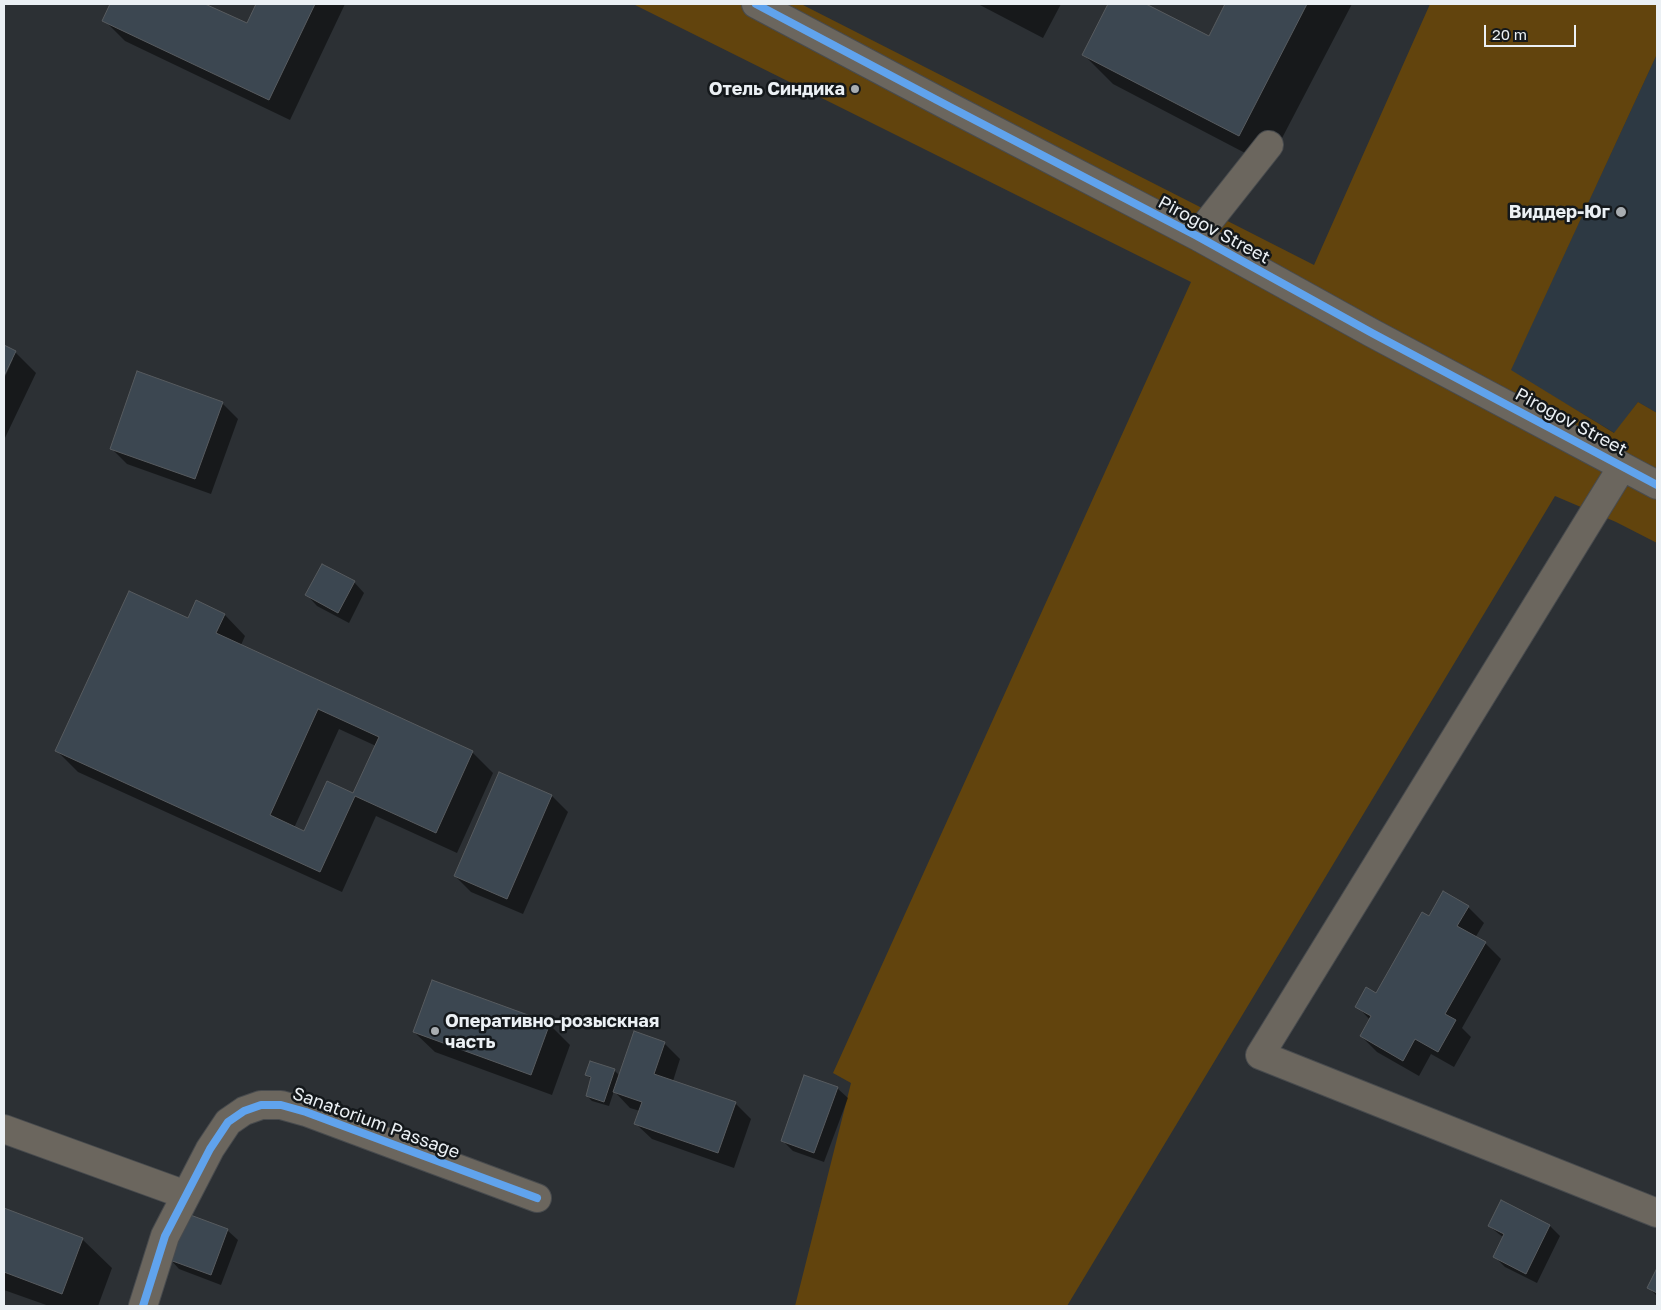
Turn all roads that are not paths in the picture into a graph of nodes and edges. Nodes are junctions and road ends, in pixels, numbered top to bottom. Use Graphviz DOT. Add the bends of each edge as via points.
graph roads {
  1 [pos="756,4"];
  2 [pos="1269,144"];
  3 [pos="1197,236"];
  4 [pos="1622,467"];
  5 [pos="1657,485"];
  6 [pos="4,1129"];
  7 [pos="186,1195"];
  8 [pos="537,1198"];
  9 [pos="1657,1213"];
  10 [pos="143,1306"];
  1 -- 3 [label="street, Pirogov Street"];
  2 -- 3 [label="street"];
  3 -- 4 [label="street, Pirogov Street"];
  4 -- 5 [label="street, Pirogov Street"];
  4 -- 9 [label="street" via="1260,1055"];
  6 -- 7 [label="street"];
  7 -- 8 [label="street, Sanatorium Passage" via="228,1122 261,1105 281,1105"];
  7 -- 10 [label="street, Sanatorium Passage" via="165,1236"];
}
